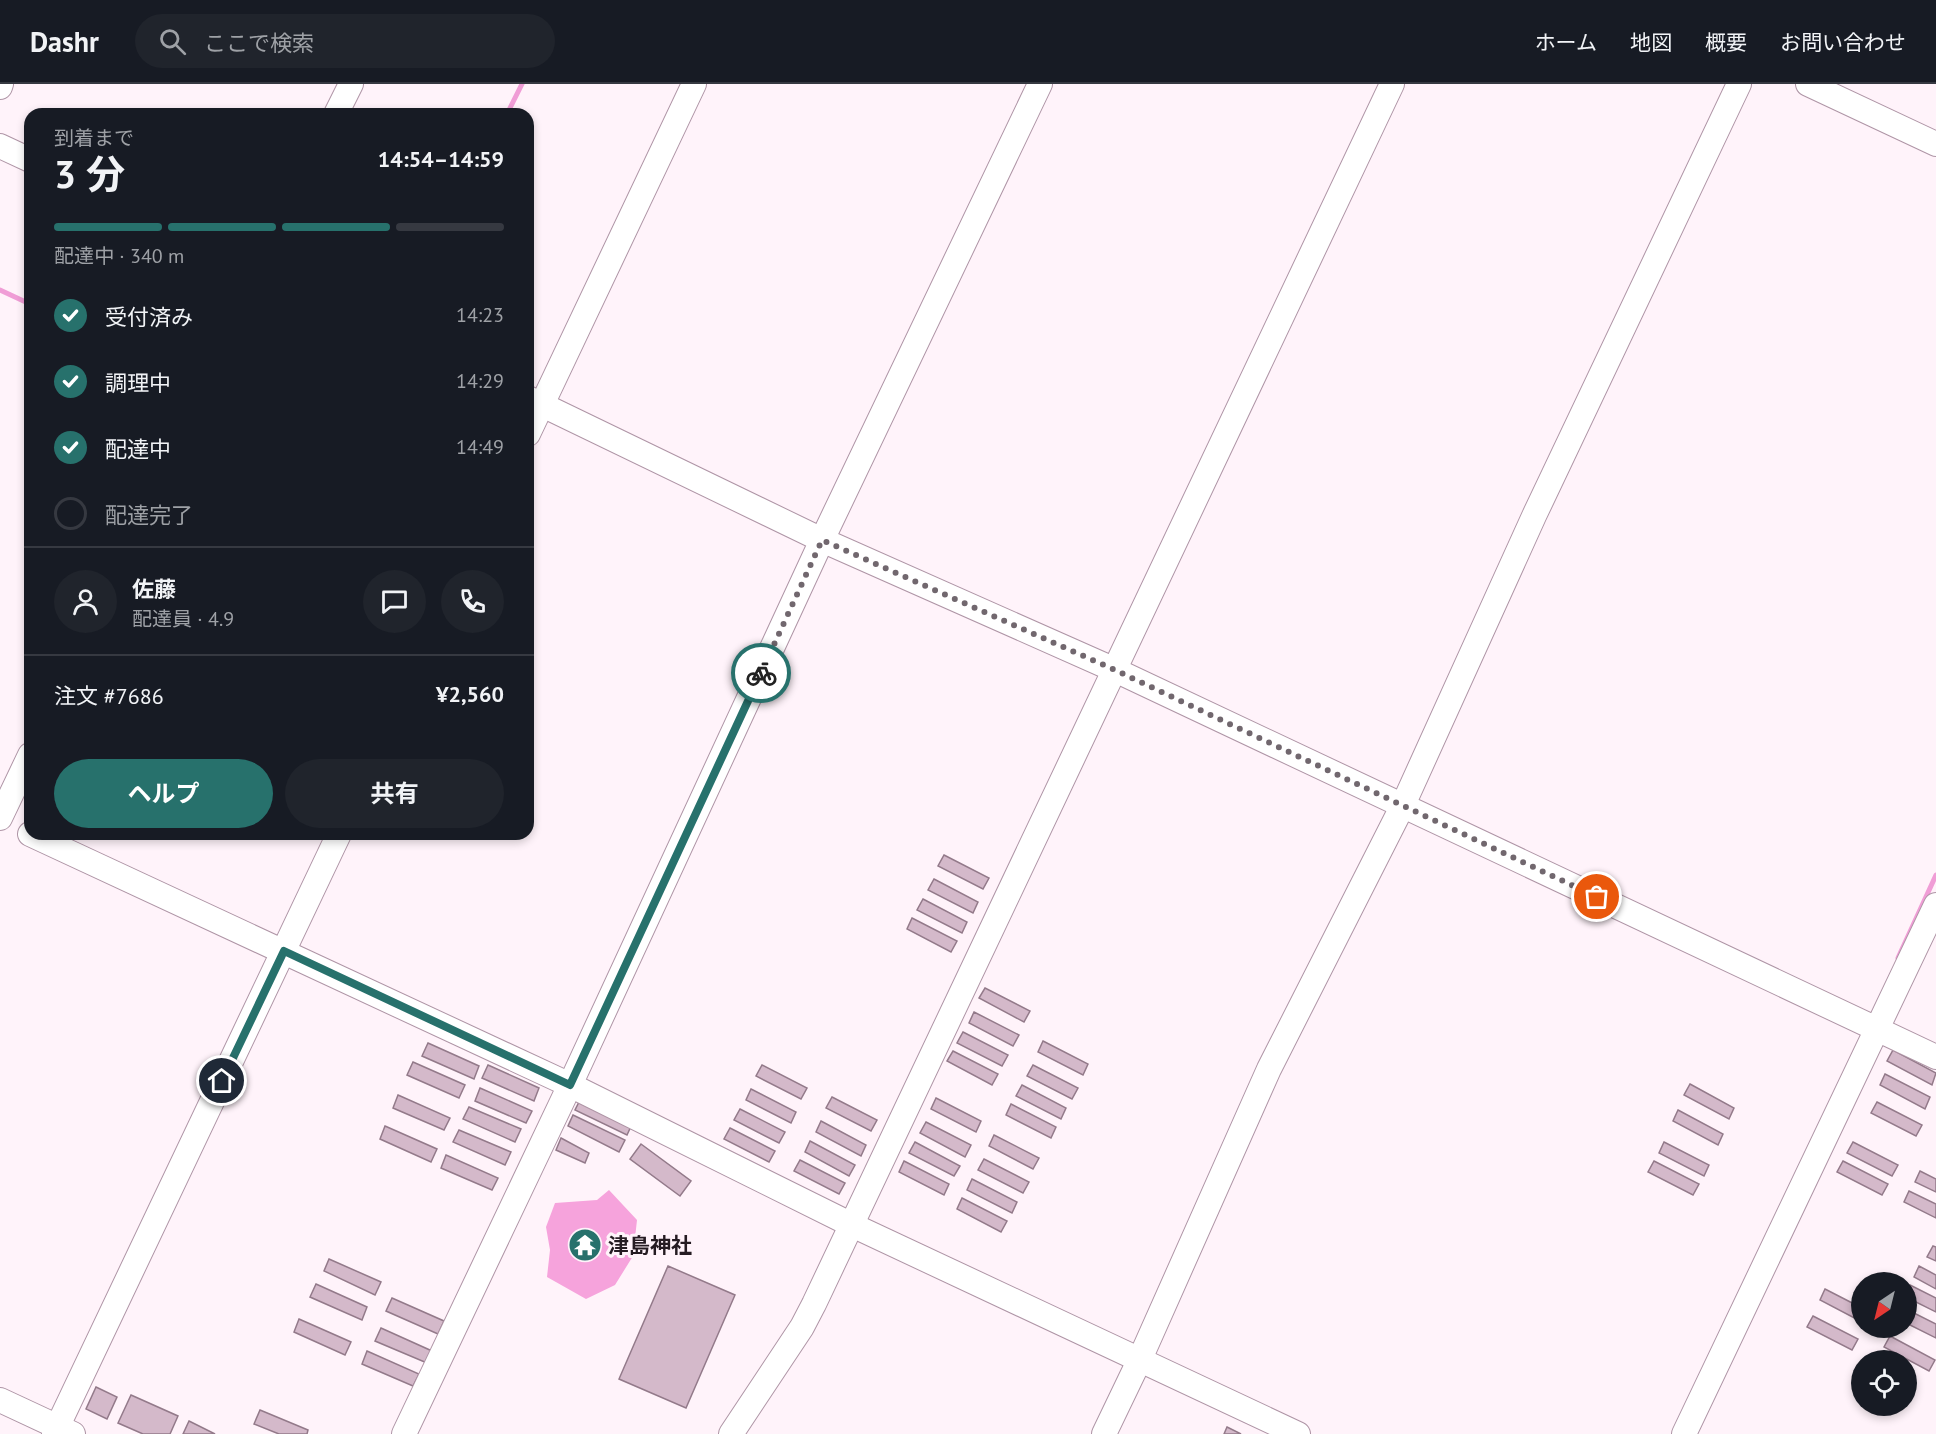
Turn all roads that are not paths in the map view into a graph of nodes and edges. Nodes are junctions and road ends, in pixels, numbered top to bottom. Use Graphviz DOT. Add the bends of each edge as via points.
graph roads {
  1 [pos="351,84"];
  2 [pos="694,84"];
  3 [pos="1040,84"];
  4 [pos="1392,84"];
  5 [pos="1739,84"];
  6 [pos="1808,84"];
  7 [pos="339,108"];
  8 [pos="1936,144"];
  9 [pos="0,146"];
  10 [pos="24,157"];
  11 [pos="535,401"];
  12 [pos="822,540"];
  13 [pos="1115,670"];
  14 [pos="24,768"];
  15 [pos="1403,805"];
  16 [pos="0,819"];
  17 [pos="24,831"];
  18 [pos="43,840"];
  19 [pos="336,840"];
  20 [pos="1936,905"];
  21 [pos="284,951"];
  22 [pos="1878,1031"];
  23 [pos="1936,1057"];
  24 [pos="570,1085"];
  25 [pos="852,1225"];
  26 [pos="1140,1359"];
  27 [pos="0,1400"];
  28 [pos="62,1432"];
  29 [pos="404,1434"];
  30 [pos="731,1434"];
  31 [pos="1104,1434"];
  32 [pos="1298,1434"];
  33 [pos="1684,1434"];
  1 -- 7 [label="street"];
  2 -- 11 [label="street"];
  3 -- 12 [label="street"];
  4 -- 13 [label="street"];
  5 -- 15 [label="street" via="1534,516"];
  6 -- 8 [label="street"];
  9 -- 10 [label="street"];
  11 -- 12 [label="street"];
  12 -- 13 [label="street"];
  12 -- 24 [label="street"];
  13 -- 15 [label="street"];
  13 -- 25 [label="street"];
  14 -- 16 [label="street"];
  15 -- 22 [label="street"];
  15 -- 26 [label="street" via="1269,1069"];
  16 -- 17 [label="street"];
  18 -- 21 [label="street"];
  19 -- 21 [label="street"];
  20 -- 22 [label="street"];
  21 -- 24 [label="street"];
  21 -- 28 [label="street"];
  22 -- 23 [label="street"];
  22 -- 33 [label="street"];
  24 -- 25 [label="street"];
  24 -- 29 [label="street"];
  25 -- 26 [label="street"];
  25 -- 30 [label="street" via="802,1327"];
  26 -- 31 [label="street"];
  26 -- 32 [label="street"];
  27 -- 28 [label="street"];
}
